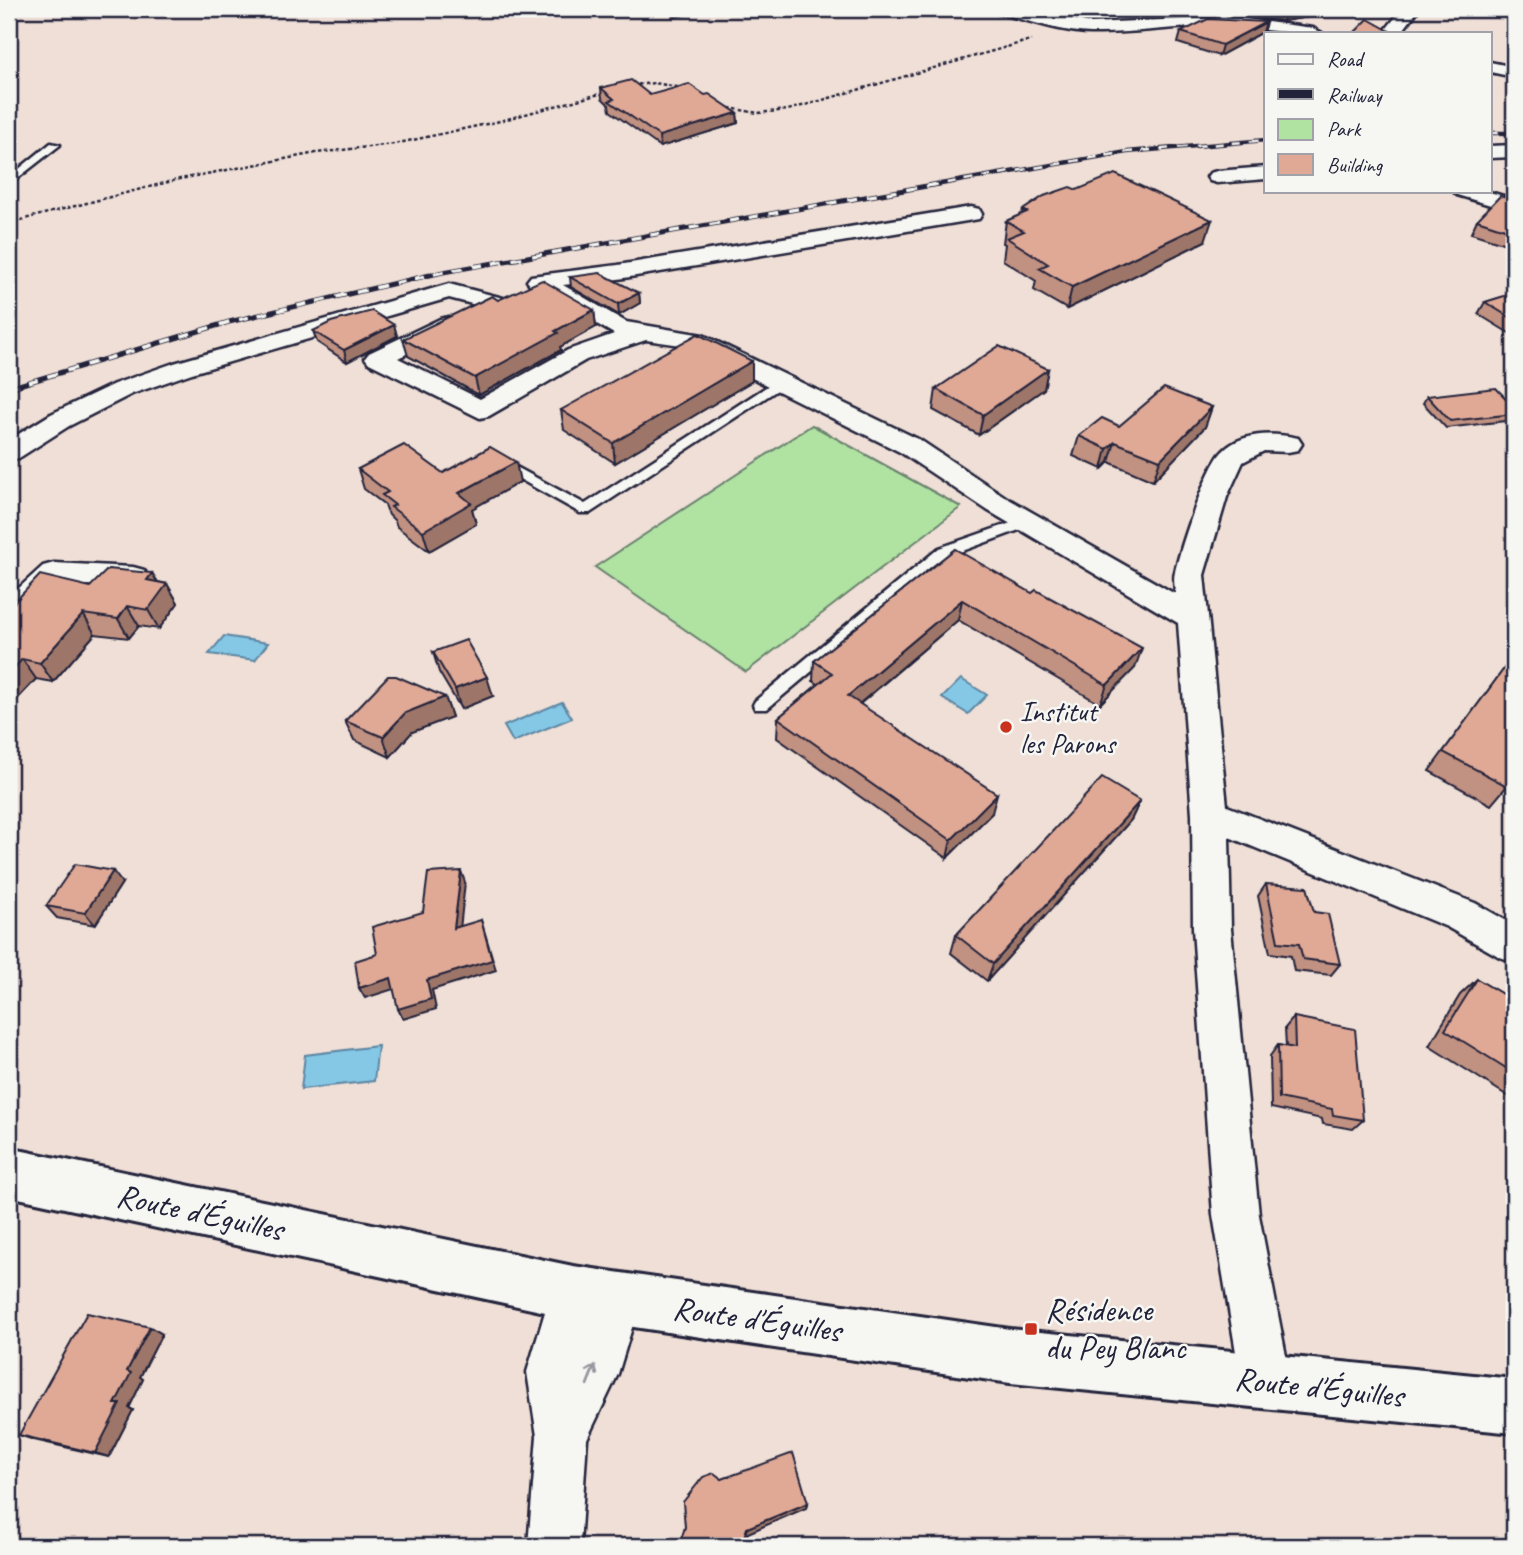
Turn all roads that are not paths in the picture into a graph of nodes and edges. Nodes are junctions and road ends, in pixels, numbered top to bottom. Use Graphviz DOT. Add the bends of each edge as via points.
graph roads {
  1 [pos="1003,9"];
  2 [pos="1411,9"];
  3 [pos="1043,14"];
  4 [pos="1230,15"];
  5 [pos="1308,32"];
  6 [pos="1393,32"];
  7 [pos="1492,67"];
  8 [pos="1514,72"];
  9 [pos="55,145"];
  10 [pos="1492,152"];
  11 [pos="1514,152"];
  12 [pos="1264,173"];
  13 [pos="1217,177"];
  14 [pos="9,182"];
  15 [pos="1467,192"];
  16 [pos="1514,206"];
  17 [pos="971,214"];
  18 [pos="539,281"];
  19 [pos="495,303"];
  20 [pos="645,332"];
  21 [pos="780,382"];
  22 [pos="1288,444"];
  23 [pos="9,452"];
  24 [pos="500,464"];
  25 [pos="1028,522"];
  26 [pos="132,578"];
  27 [pos="9,614"];
  28 [pos="1193,618"];
  29 [pos="761,705"];
  30 [pos="1210,814"];
  31 [pos="1514,945"];
  32 [pos="9,1171"];
  33 [pos="595,1295"];
  34 [pos="1266,1382"];
  35 [pos="1514,1406"];
  36 [pos="554,1546"];
  1 -- 3 [label="street"];
  2 -- 6 [label="street"];
  3 -- 4 [label="street" via="1067,25 1091,28"];
  4 -- 5 [label="street"];
  7 -- 8 [label="street"];
  9 -- 14 [label="lane"];
  10 -- 11 [label="street"];
  12 -- 13 [label="street"];
  15 -- 16 [label="street"];
  17 -- 18 [label="street"];
  18 -- 19 [label="street"];
  18 -- 20 [label="street" via="619,328"];
  19 -- 20 [label="street" via="378,358 480,410 577,355"];
  19 -- 23 [label="street" via="449,291 183,368 123,388"];
  20 -- 21 [label="street" via="695,340"];
  21 -- 24 [label="lane" via="584,509"];
  21 -- 25 [label="street" via="910,446"];
  22 -- 28 [label="street" via="1259,442 1232,457 1213,497 1189,575"];
  25 -- 28 [label="street"];
  25 -- 29 [label="lane" via="944,552"];
  26 -- 27 [label="street" via="54,573"];
  28 -- 30 [label="street"];
  30 -- 31 [label="street" via="1461,915"];
  30 -- 34 [label="street" via="1212,929 1236,1214"];
  32 -- 33 [label="street, Route d'Éguilles"];
  33 -- 34 [label="street, Route d'Éguilles" via="1010,1356"];
  33 -- 36 [label="street" via="593,1374 562,1436"];
  34 -- 35 [label="street, Route d'Éguilles"];
}
